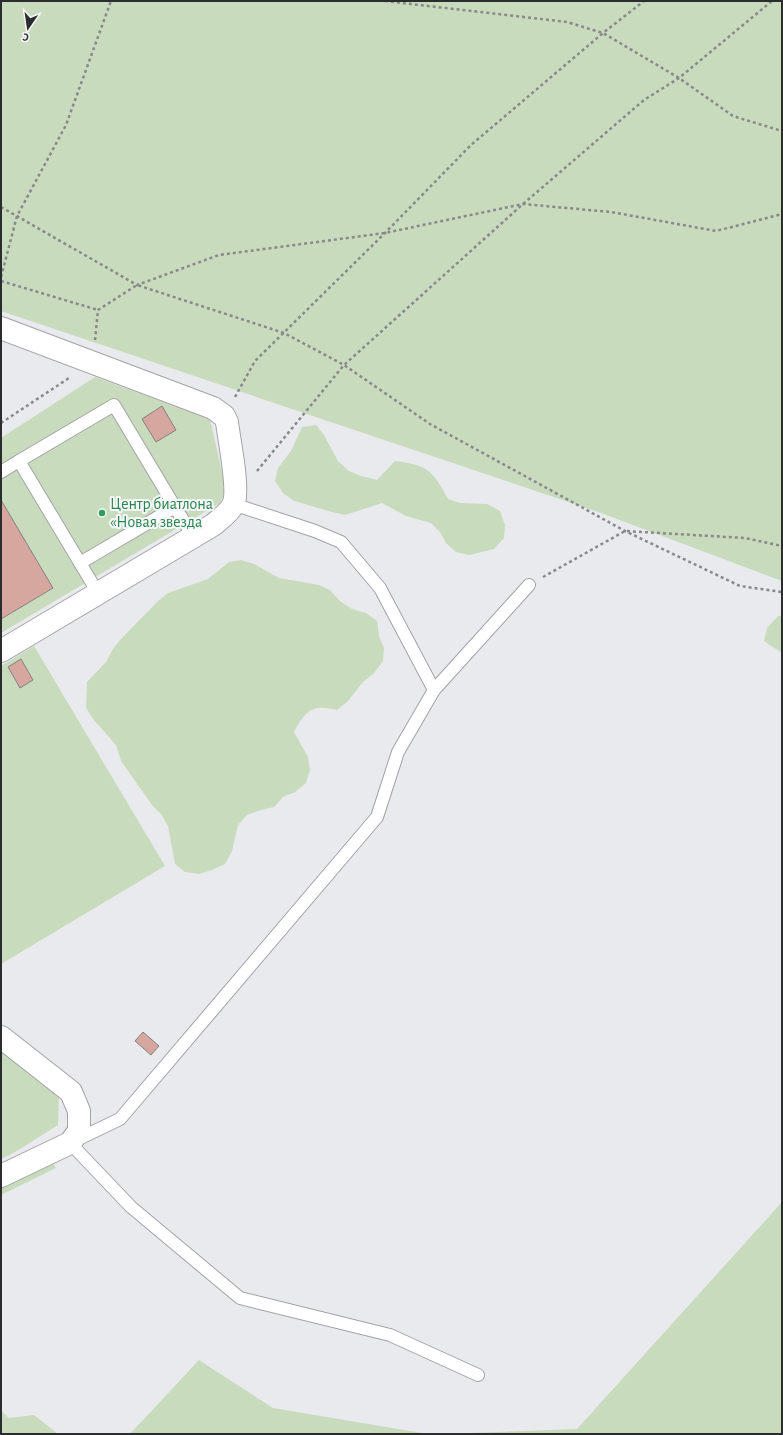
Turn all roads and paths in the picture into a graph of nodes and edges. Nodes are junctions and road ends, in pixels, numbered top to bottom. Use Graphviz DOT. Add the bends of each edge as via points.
graph roads {
  1 [pos="111,1"];
  2 [pos="385,1"];
  3 [pos="644,1"];
  4 [pos="772,1"];
  5 [pos="603,33"];
  6 [pos="679,78"];
  7 [pos="782,131"];
  8 [pos="523,204"];
  9 [pos="1,207"];
  10 [pos="782,214"];
  11 [pos="17,216"];
  12 [pos="385,233"];
  13 [pos="1,277"];
  14 [pos="1,281"];
  15 [pos="137,285"];
  16 [pos="98,310"];
  17 [pos="1,328"];
  18 [pos="284,333"];
  19 [pos="93,363"];
  20 [pos="344,364"];
  21 [pos="224,416"];
  22 [pos="1,423"];
  23 [pos="18,461"];
  24 [pos="1,472"];
  25 [pos="256,472"];
  26 [pos="234,504"];
  27 [pos="175,507"];
  28 [pos="625,531"];
  29 [pos="193,536"];
  30 [pos="782,546"];
  31 [pos="80,564"];
  32 [pos="529,585"];
  33 [pos="782,592"];
  34 [pos="98,593"];
  35 [pos="1,651"];
  36 [pos="434,690"];
  37 [pos="1,1037"];
  38 [pos="70,1144"];
  39 [pos="1,1176"];
  40 [pos="478,1375"];
  1 -- 11 [label="path" via="66,125"];
  2 -- 5 [label="path" via="567,22"];
  3 -- 5 [label="path"];
  4 -- 6 [label="path"];
  5 -- 6 [label="path"];
  5 -- 12 [label="path" via="471,145"];
  6 -- 7 [label="path" via="733,116"];
  6 -- 8 [label="path" via="644,100"];
  8 -- 10 [label="path" via="611,212 716,231"];
  8 -- 12 [label="path"];
  8 -- 20 [label="path"];
  9 -- 11 [label="path"];
  11 -- 13 [label="path"];
  11 -- 15 [label="path"];
  12 -- 15 [label="path" via="219,255"];
  12 -- 18 [label="path"];
  14 -- 16 [label="path"];
  15 -- 16 [label="path"];
  15 -- 18 [label="path"];
  16 -- 19 [label="path"];
  17 -- 19 [label="street"];
  18 -- 20 [label="path"];
  18 -- 21 [label="path" via="255,361"];
  19 -- 21 [label="street" via="213,408"];
  19 -- 22 [label="path"];
  20 -- 25 [label="path"];
  20 -- 28 [label="path" via="430,424"];
  21 -- 26 [label="street" via="235,480"];
  23 -- 24 [label="lane"];
  23 -- 27 [label="lane" via="114,405"];
  23 -- 31 [label="lane"];
  26 -- 29 [label="street" via="213,525"];
  26 -- 36 [label="lane" via="341,542 380,588"];
  27 -- 29 [label="lane"];
  27 -- 31 [label="lane"];
  28 -- 30 [label="path" via="745,538"];
  28 -- 32 [label="path"];
  28 -- 33 [label="path" via="740,586"];
  29 -- 34 [label="street"];
  31 -- 34 [label="lane"];
  32 -- 36 [label="lane"];
  34 -- 35 [label="street"];
  36 -- 38 [label="lane" via="398,752 377,817 120,1119"];
  37 -- 38 [label="street" via="71,1092 80,1111 79,1131"];
  38 -- 39 [label="street"];
  38 -- 40 [label="lane" via="131,1207 240,1298 390,1335"];
}
